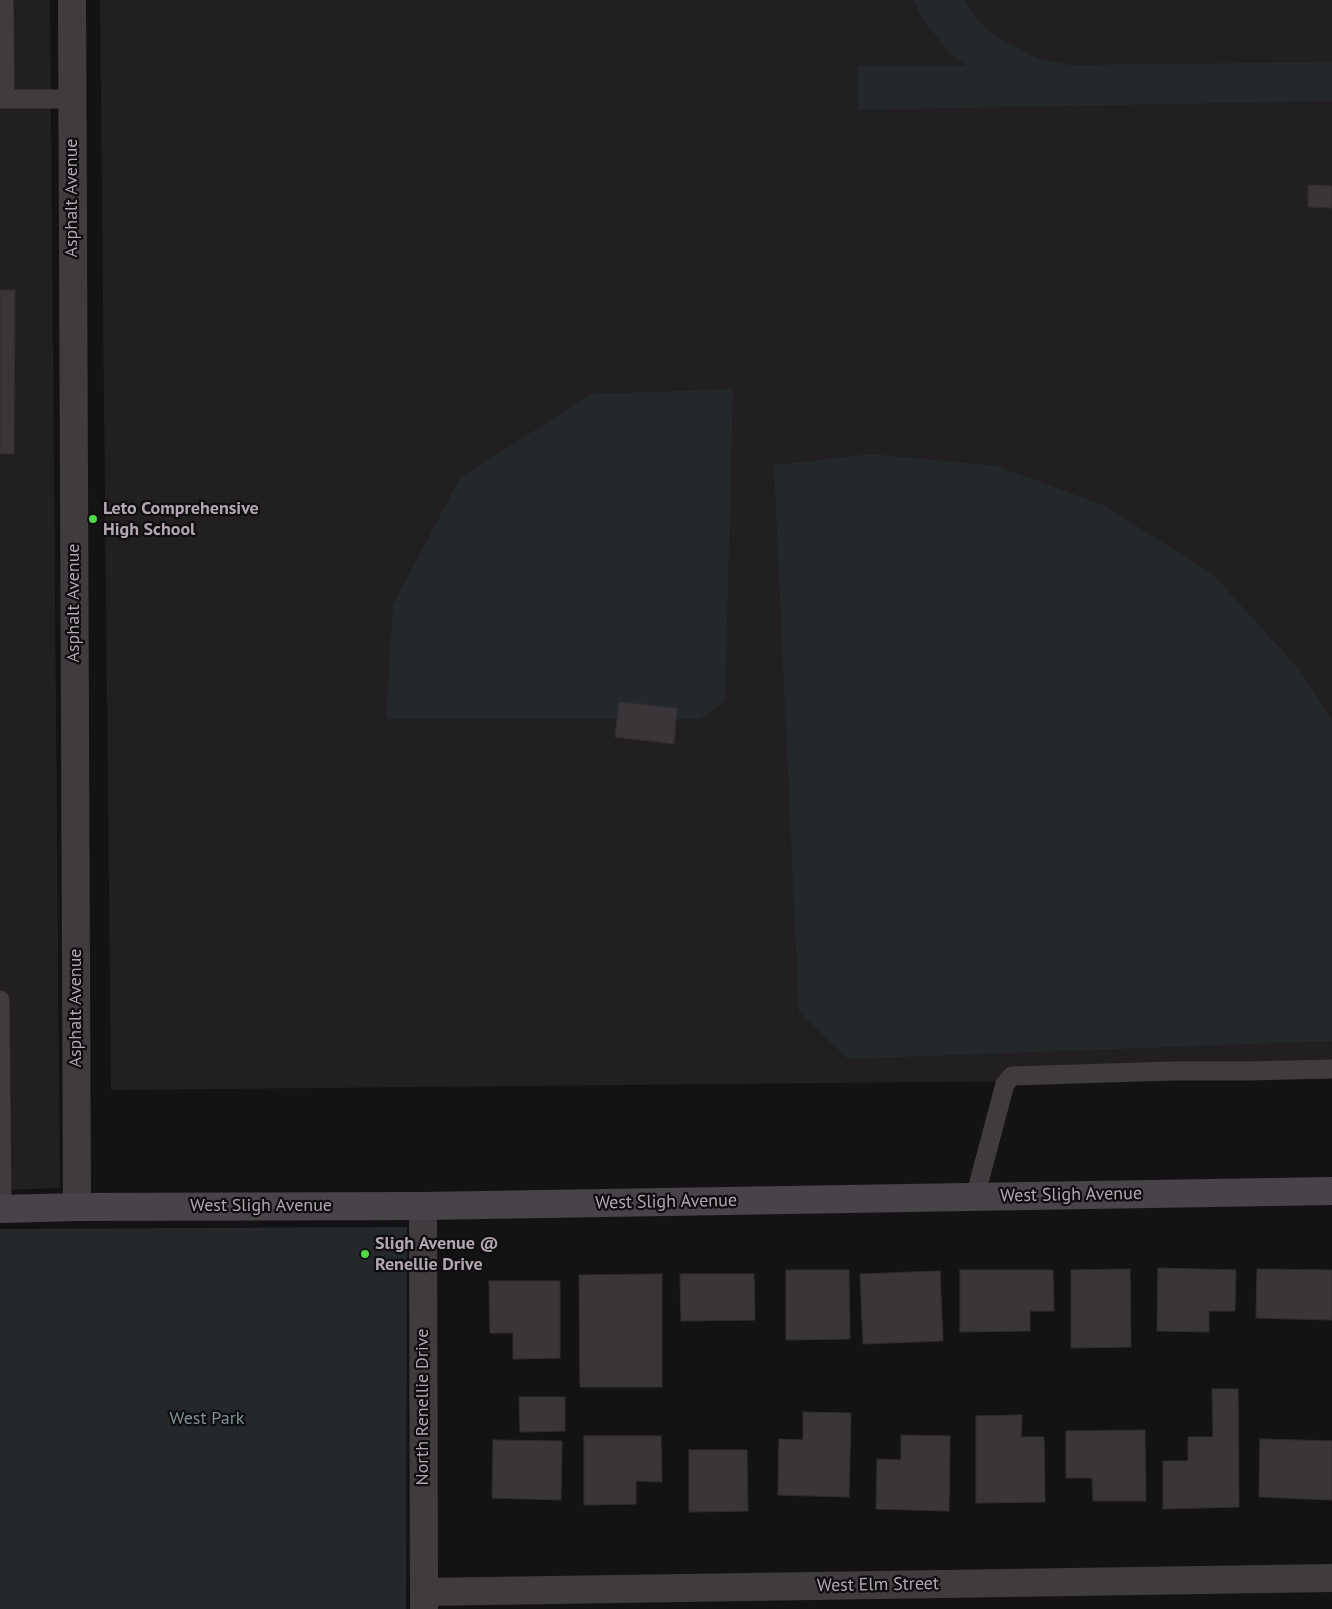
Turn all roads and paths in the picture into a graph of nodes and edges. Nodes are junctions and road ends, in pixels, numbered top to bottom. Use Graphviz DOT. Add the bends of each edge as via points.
graph roads {
  1 [pos="4,0"];
  2 [pos="72,0"];
  3 [pos="2,99"];
  4 [pos="72,99"];
  5 [pos="0,1000"];
  6 [pos="1332,1069"];
  7 [pos="1332,1191"];
  8 [pos="975,1197"];
  9 [pos="423,1206"];
  10 [pos="76,1207"];
  11 [pos="1,1209"];
  12 [pos="1332,1578"];
  13 [pos="424,1601"];
  1 -- 3 [label="lane"];
  2 -- 4 [label="street, Asphalt Avenue"];
  3 -- 4 [label="lane"];
  4 -- 10 [label="street, Asphalt Avenue"];
  5 -- 11 [label="lane"];
  6 -- 8 [label="lane" via="1012,1076 1005,1084"];
  7 -- 8 [label="main road, West Sligh Avenue"];
  8 -- 9 [label="main road, West Sligh Avenue"];
  9 -- 10 [label="main road, West Sligh Avenue"];
  9 -- 13 [label="street, North Renellie Drive"];
  10 -- 11 [label="main road, West Sligh Avenue"];
  12 -- 13 [label="street, West Elm Street"];
}
